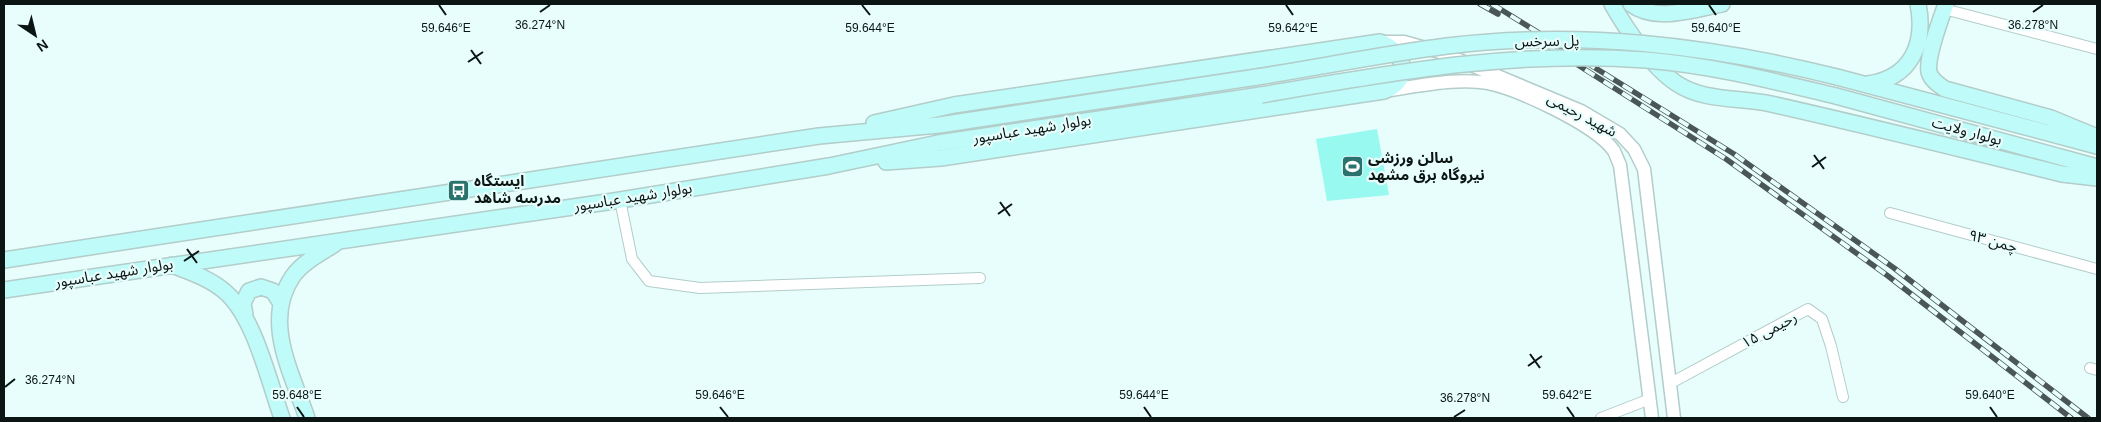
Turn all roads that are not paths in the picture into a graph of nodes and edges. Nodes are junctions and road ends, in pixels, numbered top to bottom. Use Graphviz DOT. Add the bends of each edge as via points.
graph roads {
  1 [pos="1612,4"];
  2 [pos="1631,4"];
  3 [pos="1722,4"];
  4 [pos="1918,4"];
  5 [pos="1942,8"];
  6 [pos="1380,42"];
  7 [pos="2097,49"];
  8 [pos="1257,77"];
  9 [pos="1837,77"];
  10 [pos="1864,85"];
  11 [pos="1384,91"];
  12 [pos="1261,95"];
  13 [pos="1836,96"];
  14 [pos="819,136"];
  15 [pos="2097,137"];
  16 [pos="2097,146"];
  17 [pos="829,166"];
  18 [pos="2097,167"];
  19 [pos="2097,178"];
  20 [pos="620,200"];
  21 [pos="1890,213"];
  22 [pos="338,242"];
  23 [pos="4,260"];
  24 [pos="171,264"];
  25 [pos="2097,269"];
  26 [pos="980,278"];
  27 [pos="4,290"];
  28 [pos="280,302"];
  29 [pos="1660,303"];
  30 [pos="1638,305"];
  31 [pos="245,316"];
  32 [pos="1669,384"];
  33 [pos="1843,397"];
  34 [pos="1650,399"];
  35 [pos="282,418"];
  36 [pos="307,418"];
  37 [pos="1600,418"];
  38 [pos="1652,418"];
  39 [pos="1674,418"];
  1 -- 19 [label="main road" via="1655,64 1676,84 1708,97 1765,103 2062,174"];
  2 -- 3 [label="main road" via="1655,14"];
  4 -- 10 [label="main road" via="1920,18 1914,54 1894,76"];
  5 -- 7 [label="street"];
  5 -- 15 [label="main road" via="1929,72 1934,80 1945,89 2051,118"];
  6 -- 11 [label="main road" via="1397,51 1403,68 1398,83"];
  6 -- 14 [label="main road" via="954,105"];
  6 -- 29 [label="street, شهید رحیمی" via="1404,42 1440,52 1582,111 1620,134 1634,149 1644,169"];
  8 -- 9 [label="main road, پل سرخس, bridge" via="1448,46 1604,40 1707,49"];
  8 -- 14 [label="main road, بولوار شهید عباسپور" via="939,125"];
  9 -- 10 [label="main road, بولوار ولایت"];
  10 -- 16 [label="main road, بولوار ولایت"];
  11 -- 17 [label="main road" via="941,158"];
  11 -- 30 [label="street, شهید رحیمی" via="1446,83 1487,82 1533,99 1577,121 1605,142 1620,165"];
  12 -- 13 [label="main road, پل سرخس, bridge" via="1442,65 1542,57 1647,60 1702,67"];
  12 -- 17 [label="main road, بولوار شهید عباسپور" via="938,143"];
  13 -- 18 [label="main road, بولوار ولایت"];
  14 -- 23 [label="main road, بولوار شهید عباسپور"];
  17 -- 20 [label="main road, بولوار شهید عباسپور"];
  20 -- 22 [label="main road, بولوار شهید عباسپور"];
  20 -- 26 [label="street" via="632,259 649,281 700,288"];
  21 -- 25 [label="street, چمن ۹۳"];
  22 -- 24 [label="main road, بولوار شهید عباسپور"];
  22 -- 28 [label="main road" via="293,276"];
  24 -- 27 [label="main road, بولوار شهید عباسپور"];
  24 -- 31 [label="main road" via="206,278 225,291"];
  28 -- 31 [label="main road" via="273,291 261,287 249,292 243,303"];
  28 -- 36 [label="main road" via="282,346"];
  29 -- 30 [label="street"];
  29 -- 32 [label="street, شهید رحیمی"];
  30 -- 34 [label="street, شهید رحیمی"];
  31 -- 35 [label="main road"];
  32 -- 33 [label="street, رحیمی ۱۵" via="1808,309 1822,319"];
  32 -- 39 [label="street, شهید رحیمی"];
  34 -- 37 [label="street"];
  34 -- 38 [label="street, شهید رحیمی"];
}
